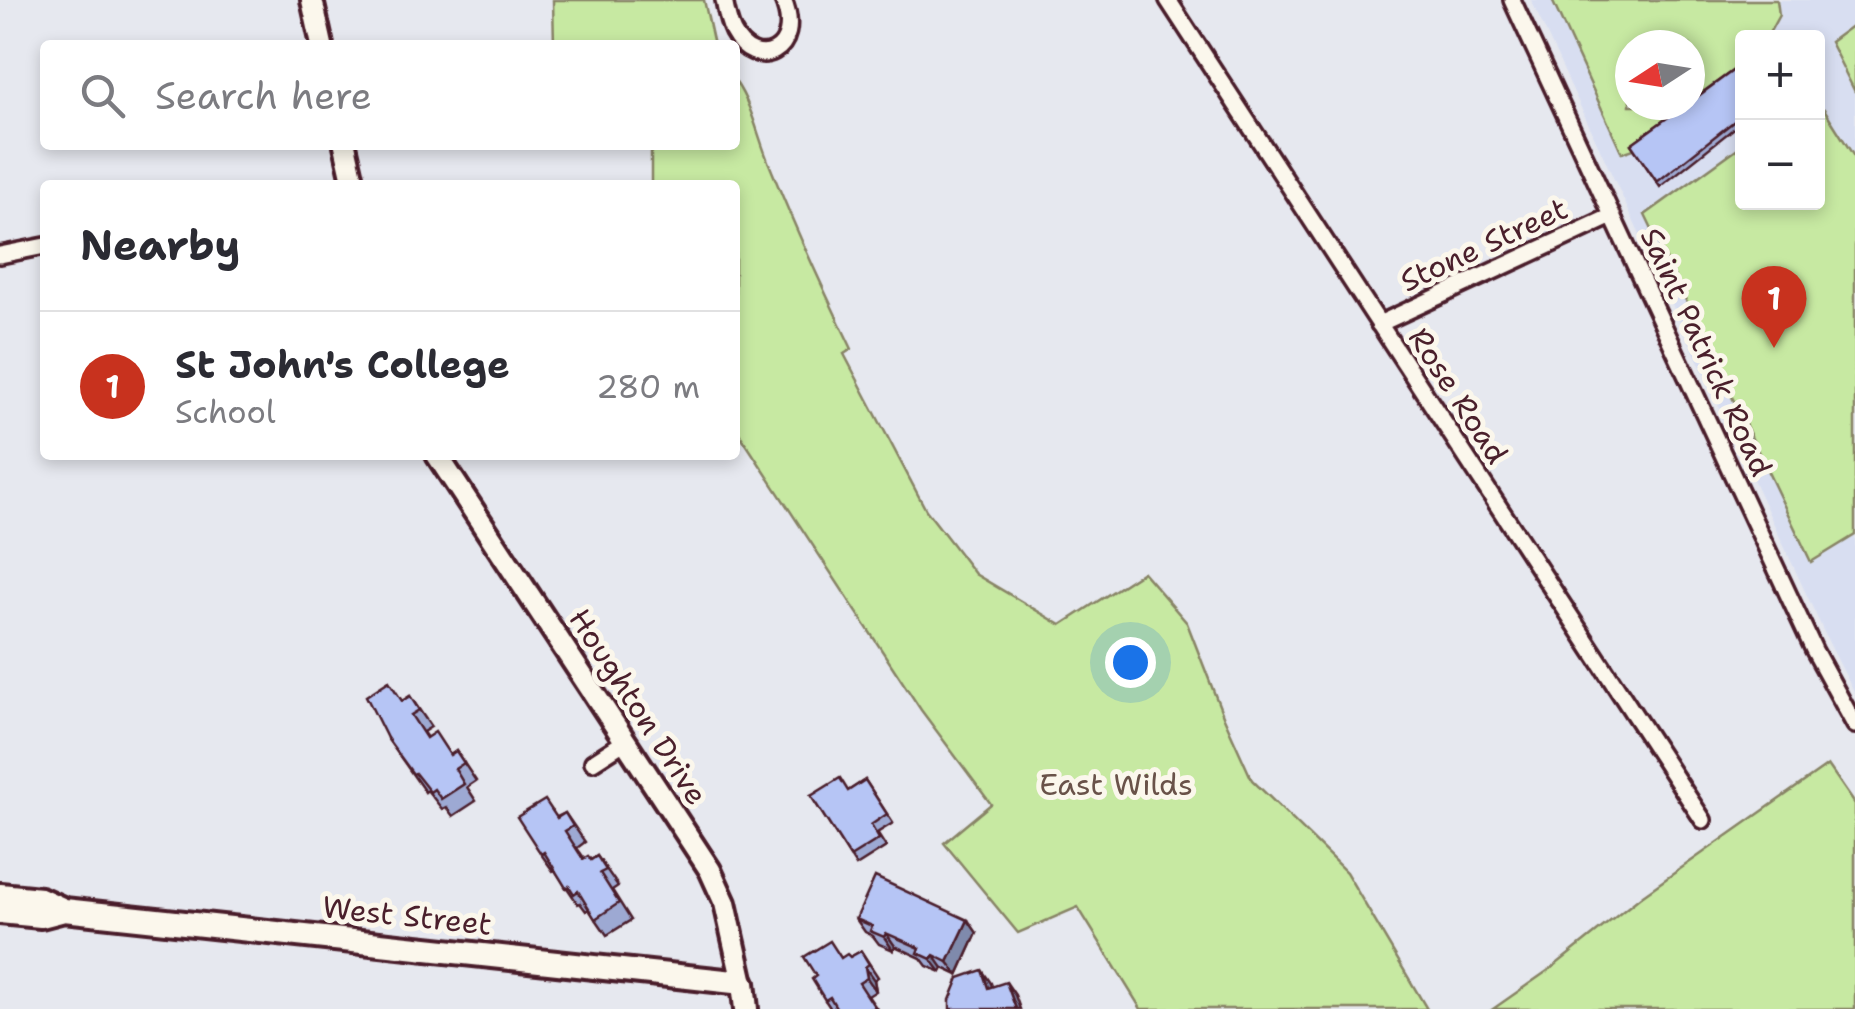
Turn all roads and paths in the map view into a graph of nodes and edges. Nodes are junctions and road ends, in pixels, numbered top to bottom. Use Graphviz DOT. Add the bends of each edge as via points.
graph roads {
  1 [pos="312,0"];
  2 [pos="724,0"];
  3 [pos="783,0"];
  4 [pos="1168,0"];
  5 [pos="1512,0"];
  6 [pos="321,40"];
  7 [pos="739,40"];
  8 [pos="740,41"];
  9 [pos="346,150"];
  10 [pos="352,180"];
  11 [pos="1612,216"];
  12 [pos="40,247"];
  13 [pos="0,255"];
  14 [pos="1379,324"];
  15 [pos="441,460"];
  16 [pos="1855,724"];
  17 [pos="624,742"];
  18 [pos="593,762"];
  19 [pos="1703,820"];
  20 [pos="0,895"];
  21 [pos="64,910"];
  22 [pos="0,912"];
  23 [pos="743,983"];
  24 [pos="746,1009"];
  1 -- 6 [label="street"];
  2 -- 7 [label="street"];
  3 -- 8 [label="street" via="789,34 781,46 761,54"];
  4 -- 14 [label="street, Rose Road"];
  5 -- 11 [label="street, Saint Patrick Road"];
  9 -- 10 [label="street"];
  11 -- 14 [label="street, Stone Street"];
  11 -- 16 [label="street, Saint Patrick Road" via="1814,650"];
  12 -- 13 [label="street"];
  14 -- 19 [label="street, Rose Road"];
  15 -- 17 [label="street, Houghton Drive"];
  17 -- 18 [label="street"];
  17 -- 23 [label="street, Houghton Drive" via="716,881"];
  20 -- 21 [label="main road, West Street" via="40,899"];
  21 -- 22 [label="main road, West Street" via="41,916"];
  21 -- 23 [label="main road, West Street"];
  23 -- 24 [label="main road, Houghton Drive"];
}
